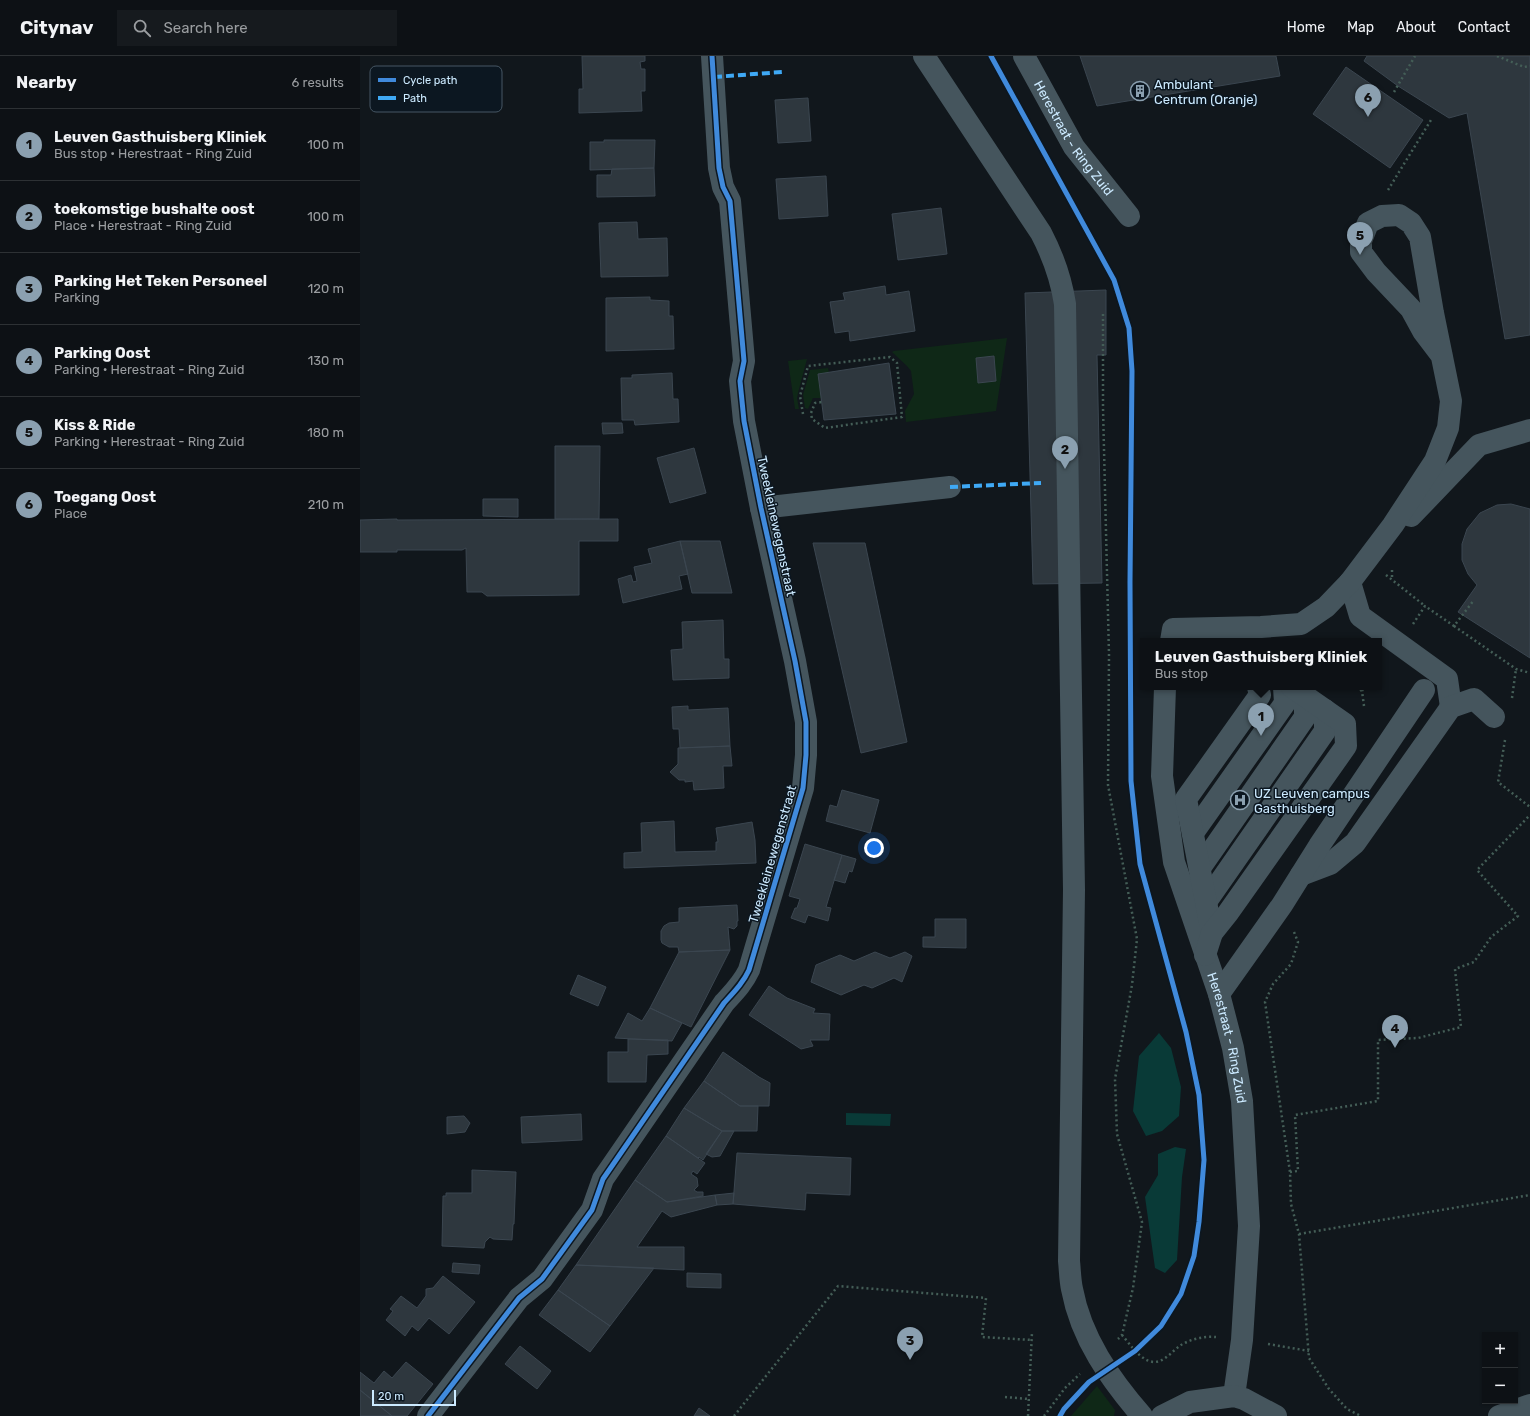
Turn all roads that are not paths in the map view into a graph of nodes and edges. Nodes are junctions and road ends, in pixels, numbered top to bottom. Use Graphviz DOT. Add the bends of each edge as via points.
graph roads {
  1 [pos="712,56"];
  2 [pos="924,56"];
  3 [pos="1024,56"];
  4 [pos="1129,216"];
  5 [pos="1442,356"];
  6 [pos="1530,430"];
  7 [pos="950,487"];
  8 [pos="761,508"];
  9 [pos="1393,525"];
  10 [pos="1350,582"];
  11 [pos="1172,635"];
  12 [pos="1165,690"];
  13 [pos="1259,690"];
  14 [pos="1284,690"];
  15 [pos="1424,690"];
  16 [pos="1298,691"];
  17 [pos="1451,707"];
  18 [pos="1325,710"];
  19 [pos="1504,718"];
  20 [pos="1193,833"];
  21 [pos="1200,868"];
  22 [pos="1301,875"];
  23 [pos="1206,902"];
  24 [pos="1212,933"];
  25 [pos="1205,955"];
  26 [pos="1219,994"];
  27 [pos="1234,1396"];
  28 [pos="1530,1405"];
  29 [pos="428,1416"];
  30 [pos="1142,1416"];
  31 [pos="1162,1416"];
  32 [pos="1276,1416"];
  33 [pos="1499,1416"];
  1 -- 8 [label="street, Tweekleinewegenstraat" via="719,168 730,201 744,361 740,381 744,421"];
  2 -- 30 [label="street" via="1041,233 1057,266 1064,298 1074,890 1069,1261 1071,1288 1086,1334 1098,1358"];
  3 -- 4 [label="street, Herestraat - Ring Zuid" via="1074,146"];
  5 -- 5 [label="street" via="1420,237 1411,223 1399,215 1382,216 1368,223 1361,241 1361,252 1411,309 1423,331"];
  5 -- 9 [label="street" via="1451,401 1448,428 1435,461"];
  6 -- 9 [label="street" via="1480,445 1407,521"];
  7 -- 8 [label="street"];
  8 -- 29 [label="street, Tweekleinewegenstraat" via="795,661 806,722 806,755 804,788 749,970 603,1178 588,1216 542,1279 520,1298"];
  9 -- 10 [label="street"];
  10 -- 11 [label="street" via="1326,607 1301,624"];
  10 -- 17 [label="street" via="1360,616 1447,679"];
  12 -- 25 [label="street, Herestraat - Ring Zuid" via="1162,776 1174,862"];
  13 -- 20 [label="street" via="1260,695 1186,799"];
  14 -- 20 [label="street" via="1285,703"];
  15 -- 22 [label="street"];
  16 -- 18 [label="street"];
  16 -- 21 [label="street" via="1305,717"];
  17 -- 19 [label="street" via="1474,699"];
  17 -- 22 [label="street" via="1355,843 1330,864"];
  18 -- 23 [label="street" via="1325,732"];
  18 -- 24 [label="street" via="1345,724 1346,746"];
  20 -- 21 [label="street"];
  21 -- 23 [label="street"];
  22 -- 26 [label="street"];
  23 -- 24 [label="street"];
  24 -- 25 [label="street"];
  25 -- 26 [label="street, Herestraat - Ring Zuid"];
  26 -- 27 [label="street, Herestraat - Ring Zuid" via="1233,1048 1242,1101 1249,1226 1242,1340"];
  27 -- 31 [label="street" via="1190,1402"];
  27 -- 32 [label="street"];
  28 -- 33 [label="street"];
}
